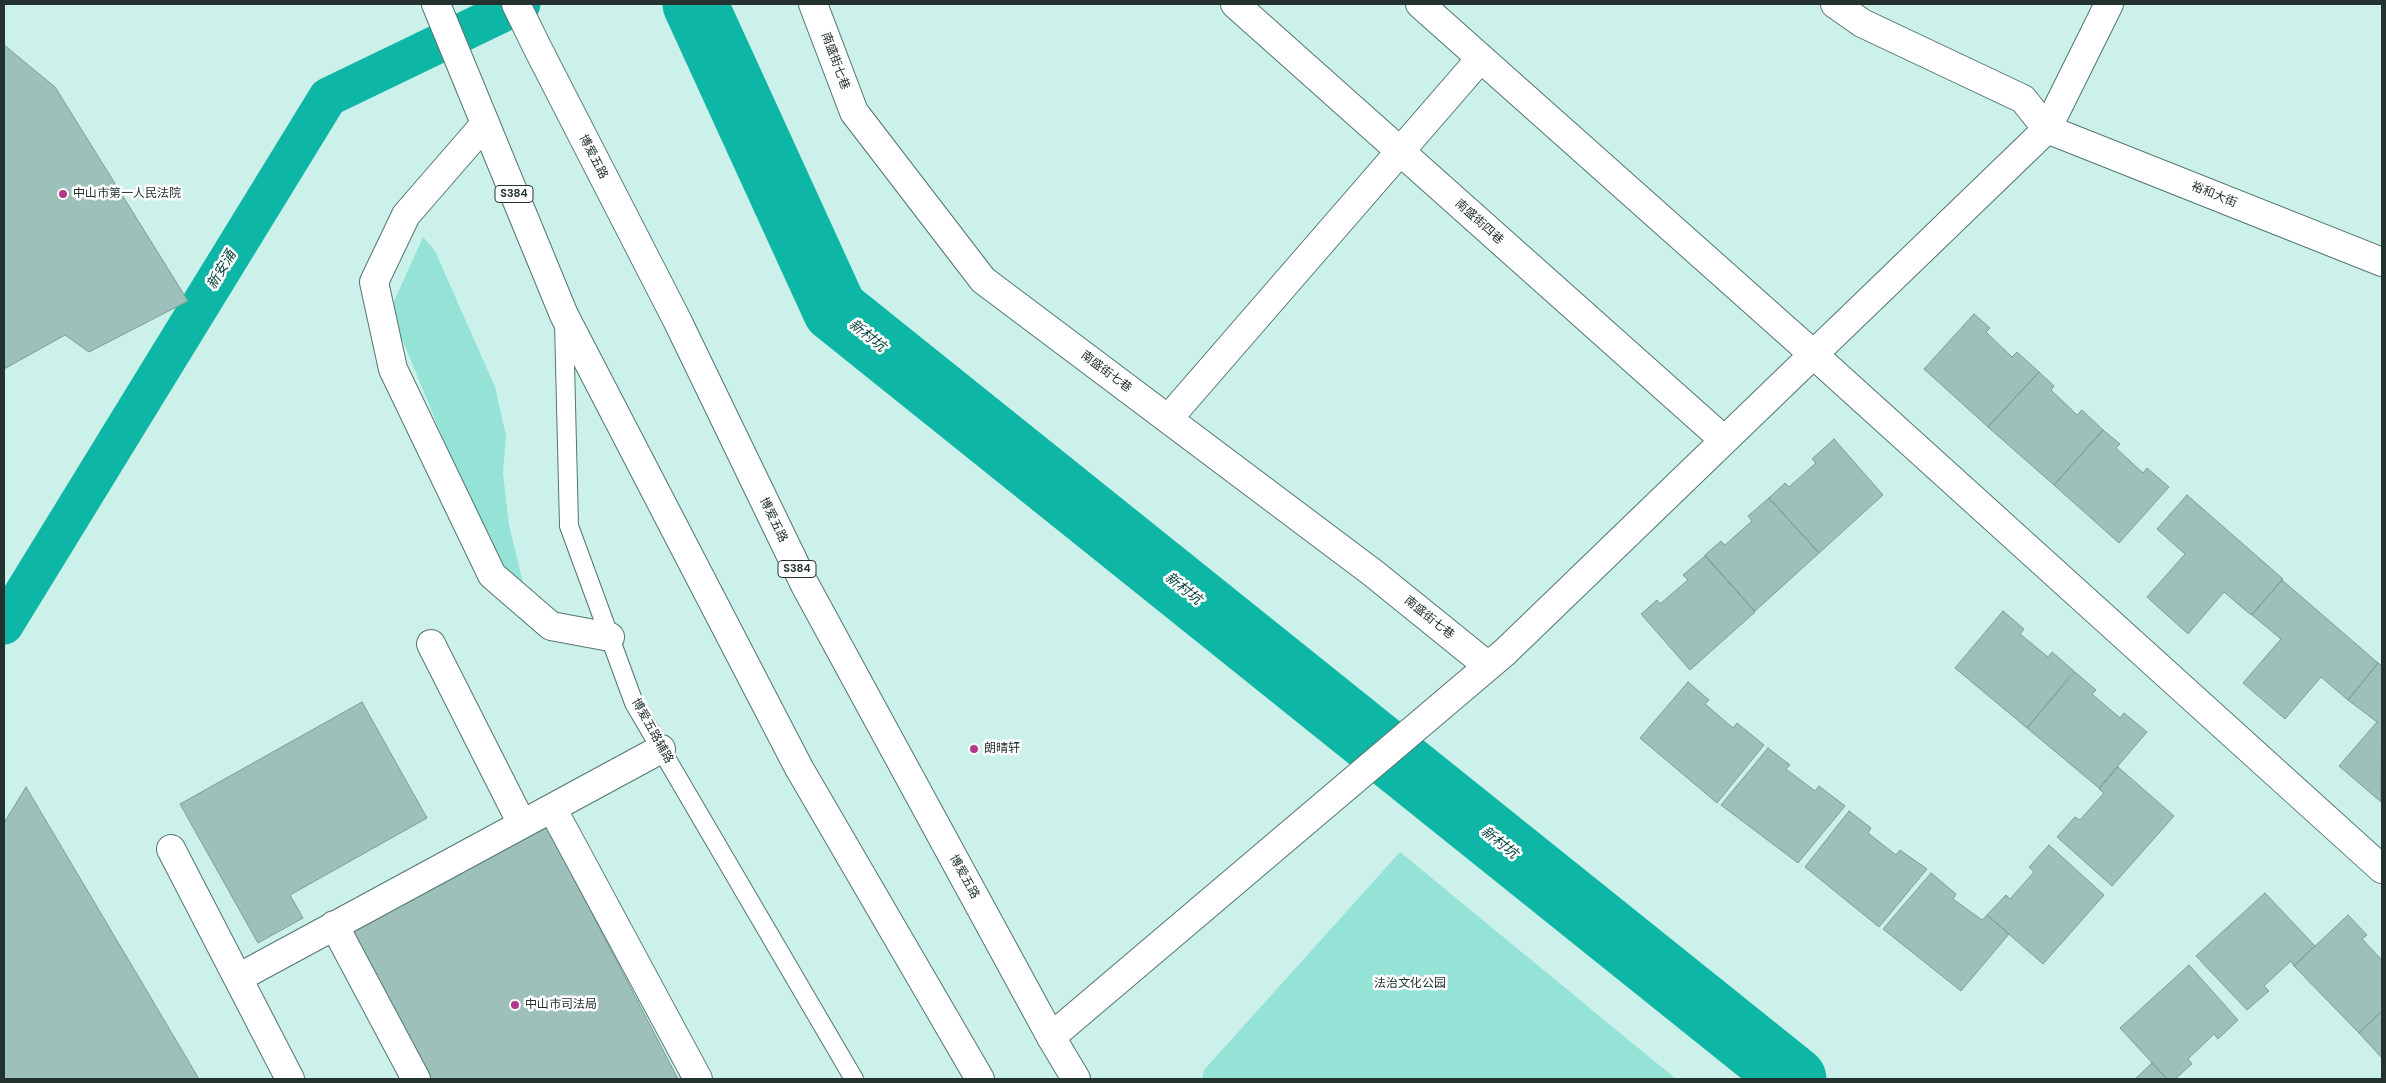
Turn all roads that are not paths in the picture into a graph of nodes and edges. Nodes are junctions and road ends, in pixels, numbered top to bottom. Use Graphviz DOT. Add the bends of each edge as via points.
graph roads {
  1 [pos="436,4"];
  2 [pos="516,4"];
  3 [pos="813,4"];
  4 [pos="1234,4"];
  5 [pos="1420,4"];
  6 [pos="1835,4"];
  7 [pos="2109,4"];
  8 [pos="1481,58"];
  9 [pos="485,124"];
  10 [pos="2047,128"];
  11 [pos="1400,151"];
  12 [pos="2382,262"];
  13 [pos="564,315"];
  14 [pos="1813,354"];
  15 [pos="1168,419"];
  16 [pos="1724,440"];
  17 [pos="610,637"];
  18 [pos="431,644"];
  19 [pos="1488,666"];
  20 [pos="661,749"];
  21 [pos="552,808"];
  22 [pos="522,824"];
  23 [pos="171,849"];
  24 [pos="2382,869"];
  25 [pos="334,925"];
  26 [pos="238,978"];
  27 [pos="1051,1037"];
  28 [pos="290,1079"];
  29 [pos="416,1079"];
  30 [pos="698,1079"];
  31 [pos="854,1079"];
  32 [pos="980,1079"];
  33 [pos="1076,1079"];
  1 -- 9 [label="main road, S384"];
  2 -- 27 [label="main road, 博爱五路 / S384" via="677,320 805,585"];
  3 -- 15 [label="main road, 南盛街七巷" via="854,112 983,280"];
  4 -- 11 [label="main road, 南盛街四巷"];
  5 -- 8 [label="main road"];
  6 -- 10 [label="main road" via="1862,23 2023,99"];
  7 -- 10 [label="main road"];
  8 -- 11 [label="main road"];
  8 -- 14 [label="main road"];
  9 -- 13 [label="main road, S384"];
  9 -- 17 [label="main road" via="406,215 374,282 392,369 492,575 551,626"];
  10 -- 12 [label="main road, 裕和大街"];
  10 -- 14 [label="main road"];
  11 -- 15 [label="main road"];
  11 -- 16 [label="main road, 南盛街四巷"];
  13 -- 17 [label="lane, 博爱五路辅路" via="569,526"];
  13 -- 32 [label="main road, S384" via="799,768"];
  14 -- 16 [label="main road"];
  14 -- 24 [label="main road"];
  15 -- 19 [label="main road, 南盛街七巷" via="1373,573"];
  16 -- 19 [label="main road"];
  17 -- 20 [label="lane, 博爱五路辅路" via="634,703"];
  18 -- 22 [label="main road"];
  19 -- 27 [label="main road"];
  20 -- 21 [label="main road"];
  20 -- 31 [label="lane, 博爱五路辅路"];
  21 -- 22 [label="main road"];
  21 -- 30 [label="main road"];
  22 -- 25 [label="main road"];
  23 -- 26 [label="main road"];
  25 -- 26 [label="main road"];
  25 -- 29 [label="main road"];
  26 -- 28 [label="main road"];
  27 -- 33 [label="main road, 博爱五路 / S384"];
}
